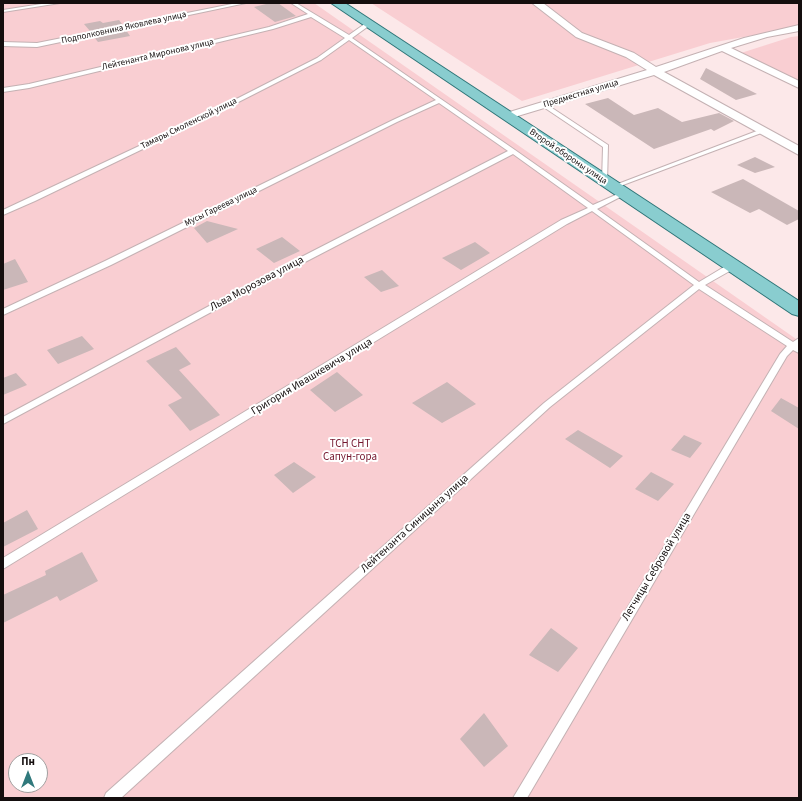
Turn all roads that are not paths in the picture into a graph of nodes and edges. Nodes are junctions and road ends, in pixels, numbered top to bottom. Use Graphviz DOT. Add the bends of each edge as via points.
graph roads {
  1 [pos="58,3"];
  2 [pos="244,3"];
  3 [pos="293,3"];
  4 [pos="337,3"];
  5 [pos="537,3"];
  6 [pos="3,11"];
  7 [pos="311,15"];
  8 [pos="368,24"];
  9 [pos="799,28"];
  10 [pos="349,38"];
  11 [pos="3,44"];
  12 [pos="723,48"];
  13 [pos="655,71"];
  14 [pos="799,85"];
  15 [pos="3,90"];
  16 [pos="440,101"];
  17 [pos="544,105"];
  18 [pos="507,116"];
  19 [pos="762,131"];
  20 [pos="513,150"];
  21 [pos="799,151"];
  22 [pos="613,188"];
  23 [pos="594,209"];
  24 [pos="3,213"];
  25 [pos="732,266"];
  26 [pos="700,285"];
  27 [pos="799,310"];
  28 [pos="3,312"];
  29 [pos="797,346"];
  30 [pos="3,421"];
  31 [pos="3,564"];
  32 [pos="111,798"];
  33 [pos="520,798"];
  1 -- 6 [label="lane"];
  2 -- 11 [label="lane, Подполковника Яковлева улица" via="37,45"];
  3 -- 7 [label="lane"];
  4 -- 8 [label="main road, Второй обороны улица"];
  5 -- 13 [label="street" via="579,35 630,55"];
  7 -- 10 [label="lane"];
  7 -- 15 [label="lane, Лейтенанта Миронова улица" via="272,28 30,86"];
  8 -- 10 [label="lane, Тамары Смоленской улица"];
  8 -- 18 [label="main road, Второй обороны улица"];
  9 -- 12 [label="street, Предместная улица"];
  10 -- 16 [label="lane"];
  10 -- 24 [label="lane, Тамары Смоленской улица" via="319,59 205,117"];
  12 -- 13 [label="street, Предместная улица"];
  12 -- 14 [label="street"];
  13 -- 17 [label="street, Предместная улица"];
  13 -- 19 [label="street"];
  16 -- 20 [label="lane"];
  16 -- 28 [label="lane, Мусы Гареева улица"];
  17 -- 18 [label="street, Предместная улица"];
  17 -- 22 [label="lane" via="606,146"];
  18 -- 22 [label="main road, Второй обороны улица"];
  19 -- 21 [label="street"];
  19 -- 22 [label="lane, Григория Ивашкевича улица"];
  20 -- 23 [label="lane"];
  20 -- 30 [label="lane, Льва Морозова улица" via="279,272"];
  22 -- 23 [label="lane, Григория Ивашкевича улица"];
  22 -- 25 [label="main road, Второй обороны улица"];
  23 -- 26 [label="lane"];
  23 -- 31 [label="lane, Григория Ивашкевича улица" via="564,222"];
  25 -- 26 [label="lane, Лейтенанта Синицына улица"];
  25 -- 27 [label="main road, Второй обороны улица"];
  26 -- 29 [label="lane"];
  26 -- 32 [label="lane, Лейтенанта Синицына улица" via="547,405"];
  29 -- 33 [label="lane, Летчицы Себровой улица" via="784,354 768,380"];
}
